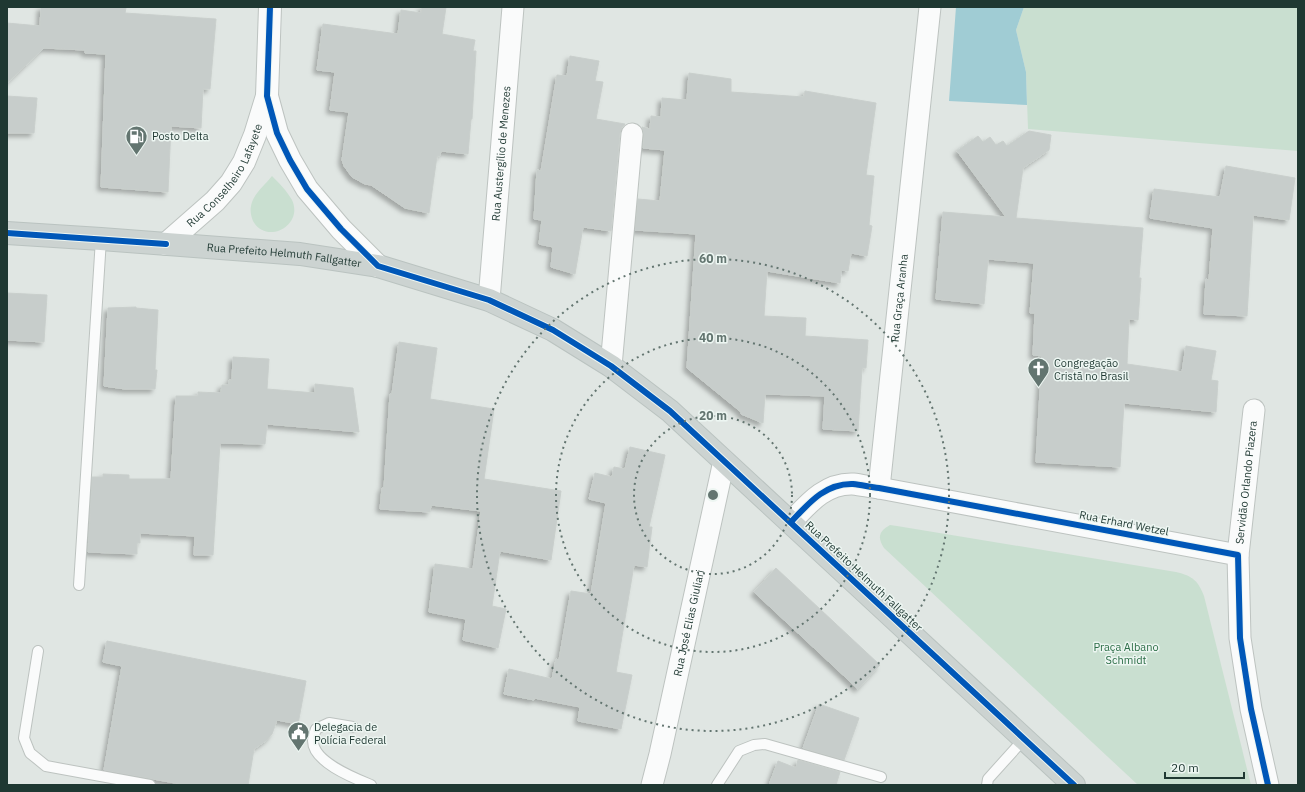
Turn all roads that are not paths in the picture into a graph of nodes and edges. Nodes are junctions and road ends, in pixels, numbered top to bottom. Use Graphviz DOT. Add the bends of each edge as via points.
graph roads {
  1 [pos="270,7"];
  2 [pos="513,7"];
  3 [pos="930,7"];
  4 [pos="267,96"];
  5 [pos="632,134"];
  6 [pos="7,233"];
  7 [pos="101,239"];
  8 [pos="166,244"];
  9 [pos="378,266"];
  10 [pos="489,300"];
  11 [pos="611,366"];
  12 [pos="1254,410"];
  13 [pos="724,461"];
  14 [pos="878,488"];
  15 [pos="791,522"];
  16 [pos="1238,555"];
  17 [pos="79,585"];
  18 [pos="38,651"];
  19 [pos="353,728"];
  20 [pos="1024,739"];
  21 [pos="881,777"];
  22 [pos="150,785"];
  23 [pos="371,785"];
  24 [pos="652,785"];
  25 [pos="717,785"];
  26 [pos="987,785"];
  27 [pos="1074,785"];
  28 [pos="1268,785"];
  1 -- 4 [label="street, Rua Conselheiro Lafayete"];
  2 -- 10 [label="street, Rua Austergílio de Menezes"];
  3 -- 14 [label="street, Rua Graça Aranha"];
  4 -- 8 [label="street, Rua Conselheiro Lafayete" via="244,162 231,182 215,201"];
  4 -- 9 [label="street, Rua Conselheiro Lafayete" via="277,133 307,189 340,229"];
  5 -- 11 [label="street"];
  6 -- 7 [label="main road, Rua Prefeito Helmuth Fallgatter"];
  7 -- 8 [label="main road, Rua Prefeito Helmuth Fallgatter"];
  7 -- 17 [label="lane"];
  8 -- 9 [label="main road, Rua Prefeito Helmuth Fallgatter" via="300,254"];
  9 -- 10 [label="main road, Rua Prefeito Helmuth Fallgatter"];
  10 -- 11 [label="main road, Rua Prefeito Helmuth Fallgatter" via="552,330"];
  11 -- 13 [label="main road, Rua Prefeito Helmuth Fallgatter" via="670,411"];
  12 -- 16 [label="street, Servidão Orlando Piazera"];
  13 -- 15 [label="main road, Rua Prefeito Helmuth Fallgatter"];
  13 -- 24 [label="street, Rua José Elias Giuliari"];
  14 -- 15 [label="street, Rua Erhard Wetzel" via="852,484 829,488 809,503"];
  14 -- 16 [label="street, Rua Erhard Wetzel"];
  15 -- 20 [label="main road, Rua Prefeito Helmuth Fallgatter"];
  16 -- 28 [label="street" via="1240,638 1251,708"];
  18 -- 22 [label="lane" via="24,738 30,753 46,766"];
  19 -- 23 [label="lane" via="329,723 316,729 313,741 318,754 331,766"];
  20 -- 26 [label="lane" via="988,779"];
  20 -- 27 [label="main road, Rua Prefeito Helmuth Fallgatter"];
  21 -- 25 [label="lane" via="765,744 739,751"];
}
